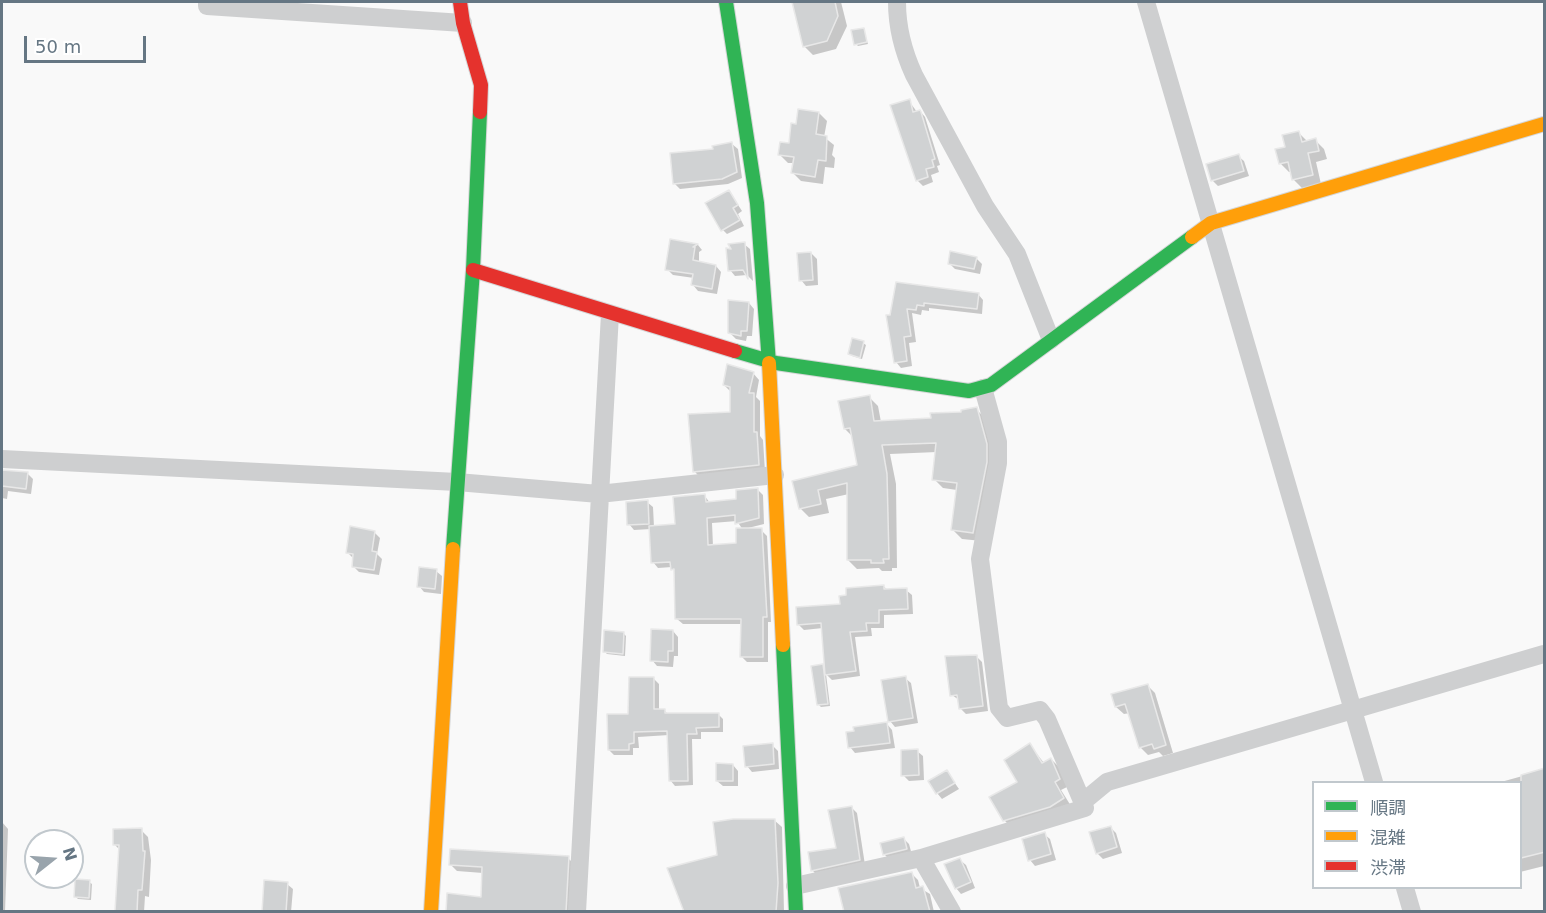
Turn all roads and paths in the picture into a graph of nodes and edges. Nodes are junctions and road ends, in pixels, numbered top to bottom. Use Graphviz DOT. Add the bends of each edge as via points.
graph roads {
  1 [pos="207,2"];
  2 [pos="460,2"];
  3 [pos="726,2"];
  4 [pos="897,2"];
  5 [pos="1146,2"];
  6 [pos="463,23"];
  7 [pos="1545,124"];
  8 [pos="1211,223"];
  9 [pos="473,270"];
  10 [pos="610,314"];
  11 [pos="1051,340"];
  12 [pos="769,360"];
  13 [pos="983,388"];
  14 [pos="2,459"];
  15 [pos="775,475"];
  16 [pos="457,482"];
  17 [pos="599,494"];
  18 [pos="1545,654"];
  19 [pos="1352,710"];
  20 [pos="1373,781"];
  21 [pos="1084,801"];
  22 [pos="921,858"];
  23 [pos="795,886"];
  24 [pos="1405,889"];
  25 [pos="431,912"];
  26 [pos="577,912"];
  27 [pos="796,912"];
  28 [pos="952,912"];
  29 [pos="1412,912"];
  1 -- 6 [label="street" via="207,6"];
  2 -- 6 [label="street"];
  3 -- 12 [label="street" via="757,203"];
  4 -- 11 [label="street" via="897,24 909,64 985,206 1017,254"];
  5 -- 8 [label="street"];
  6 -- 9 [label="street" via="482,85"];
  7 -- 8 [label="street"];
  8 -- 11 [label="street"];
  8 -- 19 [label="street"];
  9 -- 10 [label="street"];
  9 -- 16 [label="street"];
  10 -- 12 [label="street"];
  10 -- 17 [label="street"];
  11 -- 13 [label="street"];
  12 -- 13 [label="street" via="940,389"];
  12 -- 15 [label="street"];
  13 -- 21 [label="street" via="998,442 980,559 999,708 1007,718 1040,710"];
  14 -- 16 [label="street"];
  15 -- 17 [label="street"];
  15 -- 23 [label="street"];
  16 -- 17 [label="street"];
  16 -- 25 [label="street"];
  17 -- 26 [label="street"];
  18 -- 19 [label="street"];
  19 -- 20 [label="street"];
  19 -- 21 [label="street" via="1107,782"];
  21 -- 22 [label="street" via="1085,808"];
  22 -- 23 [label="street"];
  22 -- 28 [label="street"];
  23 -- 27 [label="street"];
  24 -- 29 [label="street"];
}
